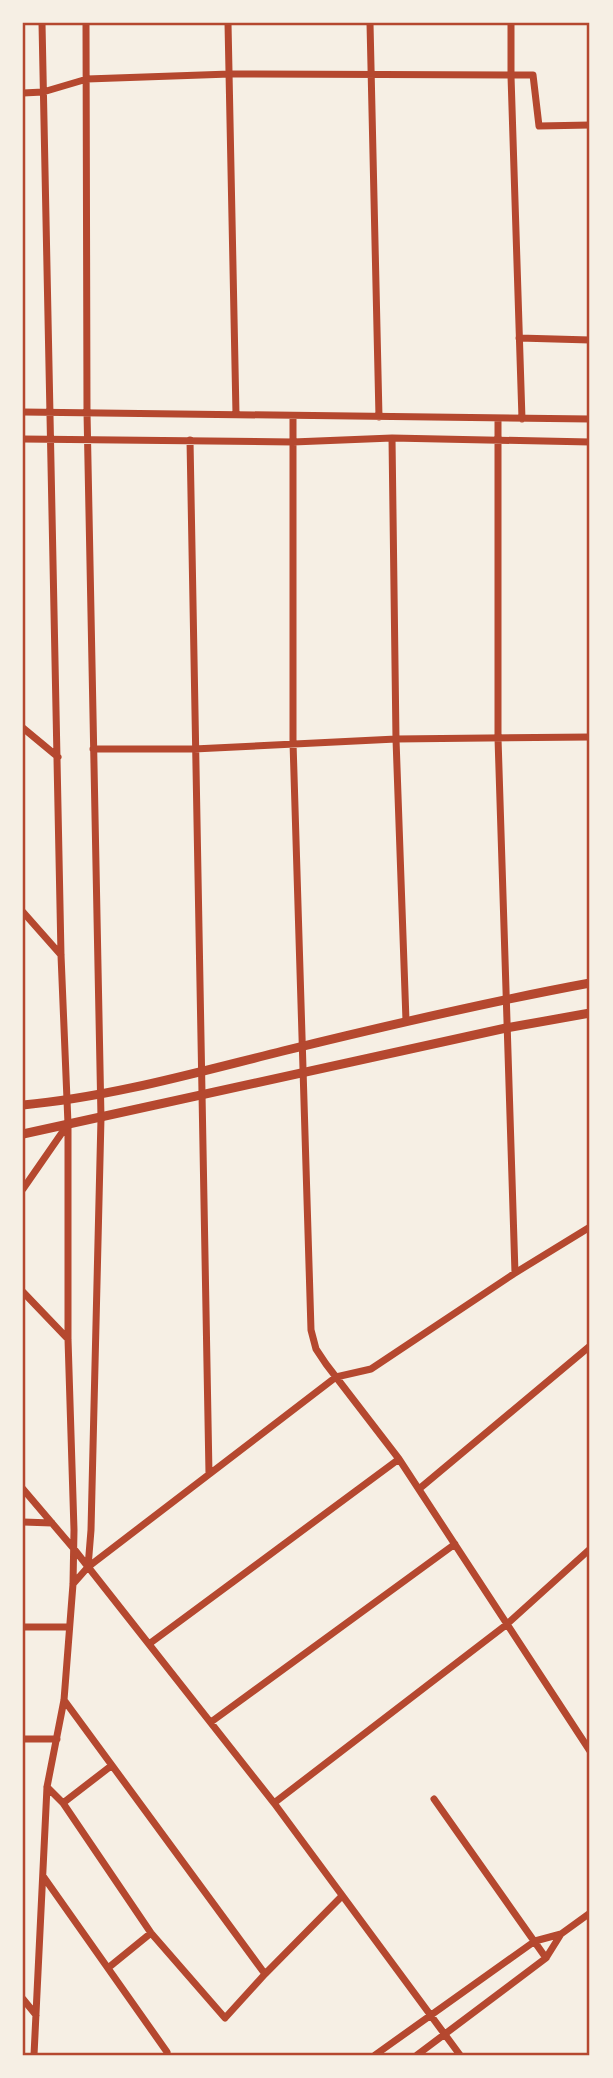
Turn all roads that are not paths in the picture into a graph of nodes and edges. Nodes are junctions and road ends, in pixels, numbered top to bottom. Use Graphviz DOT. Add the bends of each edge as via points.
graph roads {
  1 [pos="42,23"];
  2 [pos="86,23"];
  3 [pos="228,23"];
  4 [pos="370,23"];
  5 [pos="511,23"];
  6 [pos="230,74"];
  7 [pos="373,76"];
  8 [pos="511,76"];
  9 [pos="87,79"];
  10 [pos="43,92"];
  11 [pos="23,93"];
  12 [pos="590,125"];
  13 [pos="519,338"];
  14 [pos="590,340"];
  15 [pos="23,412"];
  16 [pos="51,412"];
  17 [pos="87,412"];
  18 [pos="236,414"];
  19 [pos="293,416"];
  20 [pos="379,417"];
  21 [pos="498,419"];
  22 [pos="522,419"];
  23 [pos="590,419"];
  24 [pos="392,438"];
  25 [pos="23,439"];
  26 [pos="52,439"];
  27 [pos="88,439"];
  28 [pos="190,440"];
  29 [pos="498,441"];
  30 [pos="293,442"];
  31 [pos="590,442"];
  32 [pos="23,728"];
  33 [pos="590,737"];
  34 [pos="498,738"];
  35 [pos="396,739"];
  36 [pos="293,742"];
  37 [pos="195,748"];
  38 [pos="93,750"];
  39 [pos="58,757"];
  40 [pos="23,912"];
  41 [pos="61,955"];
  42 [pos="590,983"];
  43 [pos="506,999"];
  44 [pos="590,1013"];
  45 [pos="406,1021"];
  46 [pos="506,1028"];
  47 [pos="302,1047"];
  48 [pos="305,1071"];
  49 [pos="202,1072"];
  50 [pos="100,1093"];
  51 [pos="202,1095"];
  52 [pos="66,1101"];
  53 [pos="23,1105"];
  54 [pos="101,1118"];
  55 [pos="68,1124"];
  56 [pos="23,1133"];
  57 [pos="23,1189"];
  58 [pos="590,1227"];
  59 [pos="515,1273"];
  60 [pos="23,1292"];
  61 [pos="68,1339"];
  62 [pos="590,1346"];
  63 [pos="336,1377"];
  64 [pos="399,1459"];
  65 [pos="209,1474"];
  66 [pos="23,1489"];
  67 [pos="419,1489"];
  68 [pos="23,1522"];
  69 [pos="52,1523"];
  70 [pos="455,1544"];
  71 [pos="74,1549"];
  72 [pos="590,1549"];
  73 [pos="88,1567"];
  74 [pos="73,1584"];
  75 [pos="506,1625"];
  76 [pos="23,1627"];
  77 [pos="69,1627"];
  78 [pos="149,1644"];
  79 [pos="64,1700"];
  80 [pos="211,1722"];
  81 [pos="23,1739"];
  82 [pos="57,1739"];
  83 [pos="590,1751"];
  84 [pos="111,1766"];
  85 [pos="47,1787"];
  86 [pos="434,1799"];
  87 [pos="63,1803"];
  88 [pos="274,1803"];
  89 [pos="43,1875"];
  90 [pos="341,1897"];
  91 [pos="590,1913"];
  92 [pos="151,1933"];
  93 [pos="561,1934"];
  94 [pos="535,1941"];
  95 [pos="546,1958"];
  96 [pos="108,1968"];
  97 [pos="265,1973"];
  98 [pos="23,1999"];
  99 [pos="36,2015"];
  100 [pos="430,2015"];
  101 [pos="444,2035"];
  102 [pos="167,2052"];
  103 [pos="34,2055"];
  104 [pos="375,2055"];
  105 [pos="417,2055"];
  106 [pos="460,2055"];
  1 -- 10 [label="street"];
  2 -- 9 [label="street"];
  3 -- 6 [label="street"];
  4 -- 7 [label="street"];
  5 -- 8 [label="street"];
  6 -- 7 [label="street"];
  6 -- 9 [label="street"];
  6 -- 18 [label="street"];
  7 -- 8 [label="street"];
  7 -- 20 [label="street"];
  8 -- 12 [label="street" via="533,75 539,126"];
  8 -- 13 [label="street"];
  9 -- 10 [label="street"];
  9 -- 17 [label="street"];
  10 -- 11 [label="street"];
  10 -- 16 [label="street"];
  13 -- 14 [label="street"];
  13 -- 22 [label="street"];
  15 -- 16 [label="street"];
  16 -- 17 [label="street"];
  16 -- 26 [label="street"];
  17 -- 18 [label="street"];
  17 -- 27 [label="street"];
  18 -- 19 [label="street"];
  19 -- 20 [label="street"];
  19 -- 30 [label="street"];
  20 -- 21 [label="street"];
  21 -- 22 [label="street"];
  21 -- 29 [label="street"];
  22 -- 23 [label="street"];
  24 -- 29 [label="street"];
  24 -- 30 [label="street"];
  24 -- 35 [label="street"];
  25 -- 26 [label="street"];
  26 -- 27 [label="street"];
  26 -- 39 [label="street"];
  27 -- 28 [label="street"];
  27 -- 38 [label="street"];
  28 -- 30 [label="street"];
  28 -- 37 [label="street"];
  29 -- 31 [label="street"];
  29 -- 34 [label="street"];
  30 -- 36 [label="street"];
  32 -- 39 [label="street"];
  33 -- 34 [label="street"];
  34 -- 35 [label="street"];
  34 -- 43 [label="street"];
  35 -- 36 [label="street"];
  35 -- 45 [label="street"];
  36 -- 37 [label="street"];
  36 -- 47 [label="street"];
  37 -- 38 [label="street"];
  37 -- 49 [label="street"];
  38 -- 50 [label="street"];
  39 -- 41 [label="street"];
  40 -- 41 [label="street"];
  41 -- 52 [label="street"];
  42 -- 43 [label="street"];
  43 -- 45 [label="street"];
  43 -- 46 [label="street"];
  44 -- 46 [label="street"];
  45 -- 47 [label="street"];
  46 -- 48 [label="street"];
  46 -- 59 [label="street"];
  47 -- 48 [label="street"];
  47 -- 49 [label="street"];
  48 -- 51 [label="street"];
  48 -- 63 [label="street" via="311,1329 316,1349"];
  49 -- 50 [label="street"];
  49 -- 51 [label="street"];
  50 -- 52 [label="street"];
  50 -- 54 [label="street"];
  51 -- 54 [label="street"];
  51 -- 65 [label="street"];
  52 -- 53 [label="street"];
  52 -- 55 [label="street"];
  54 -- 55 [label="street"];
  54 -- 73 [label="street"];
  55 -- 56 [label="street"];
  55 -- 57 [label="street"];
  55 -- 61 [label="street"];
  58 -- 59 [label="street"];
  59 -- 63 [label="street" via="372,1369"];
  60 -- 61 [label="street"];
  61 -- 71 [label="street"];
  62 -- 67 [label="street"];
  63 -- 64 [label="street"];
  63 -- 65 [label="street"];
  64 -- 67 [label="street"];
  64 -- 78 [label="street"];
  65 -- 73 [label="street"];
  66 -- 69 [label="street"];
  67 -- 70 [label="street"];
  68 -- 69 [label="street"];
  69 -- 71 [label="street"];
  70 -- 75 [label="street"];
  70 -- 80 [label="street"];
  71 -- 73 [label="street"];
  71 -- 74 [label="street"];
  72 -- 75 [label="street"];
  73 -- 74 [label="street"];
  73 -- 78 [label="street"];
  74 -- 77 [label="street"];
  75 -- 83 [label="street"];
  75 -- 88 [label="street"];
  76 -- 77 [label="street"];
  77 -- 79 [label="street"];
  78 -- 80 [label="street"];
  79 -- 82 [label="street"];
  79 -- 84 [label="street"];
  80 -- 88 [label="street"];
  81 -- 82 [label="street"];
  82 -- 85 [label="street"];
  84 -- 87 [label="street"];
  84 -- 97 [label="street"];
  85 -- 87 [label="street"];
  85 -- 89 [label="street"];
  86 -- 94 [label="street"];
  87 -- 92 [label="street"];
  88 -- 90 [label="street"];
  89 -- 96 [label="street"];
  89 -- 99 [label="street"];
  90 -- 97 [label="street"];
  90 -- 100 [label="street"];
  91 -- 93 [label="street"];
  92 -- 96 [label="street"];
  92 -- 97 [label="street" via="225,2018"];
  93 -- 94 [label="street"];
  93 -- 95 [label="street"];
  94 -- 95 [label="street"];
  94 -- 100 [label="street"];
  95 -- 101 [label="street"];
  96 -- 102 [label="street"];
  98 -- 99 [label="street"];
  99 -- 103 [label="street"];
  100 -- 101 [label="street"];
  100 -- 104 [label="street"];
  101 -- 105 [label="street"];
  101 -- 106 [label="street"];
}
